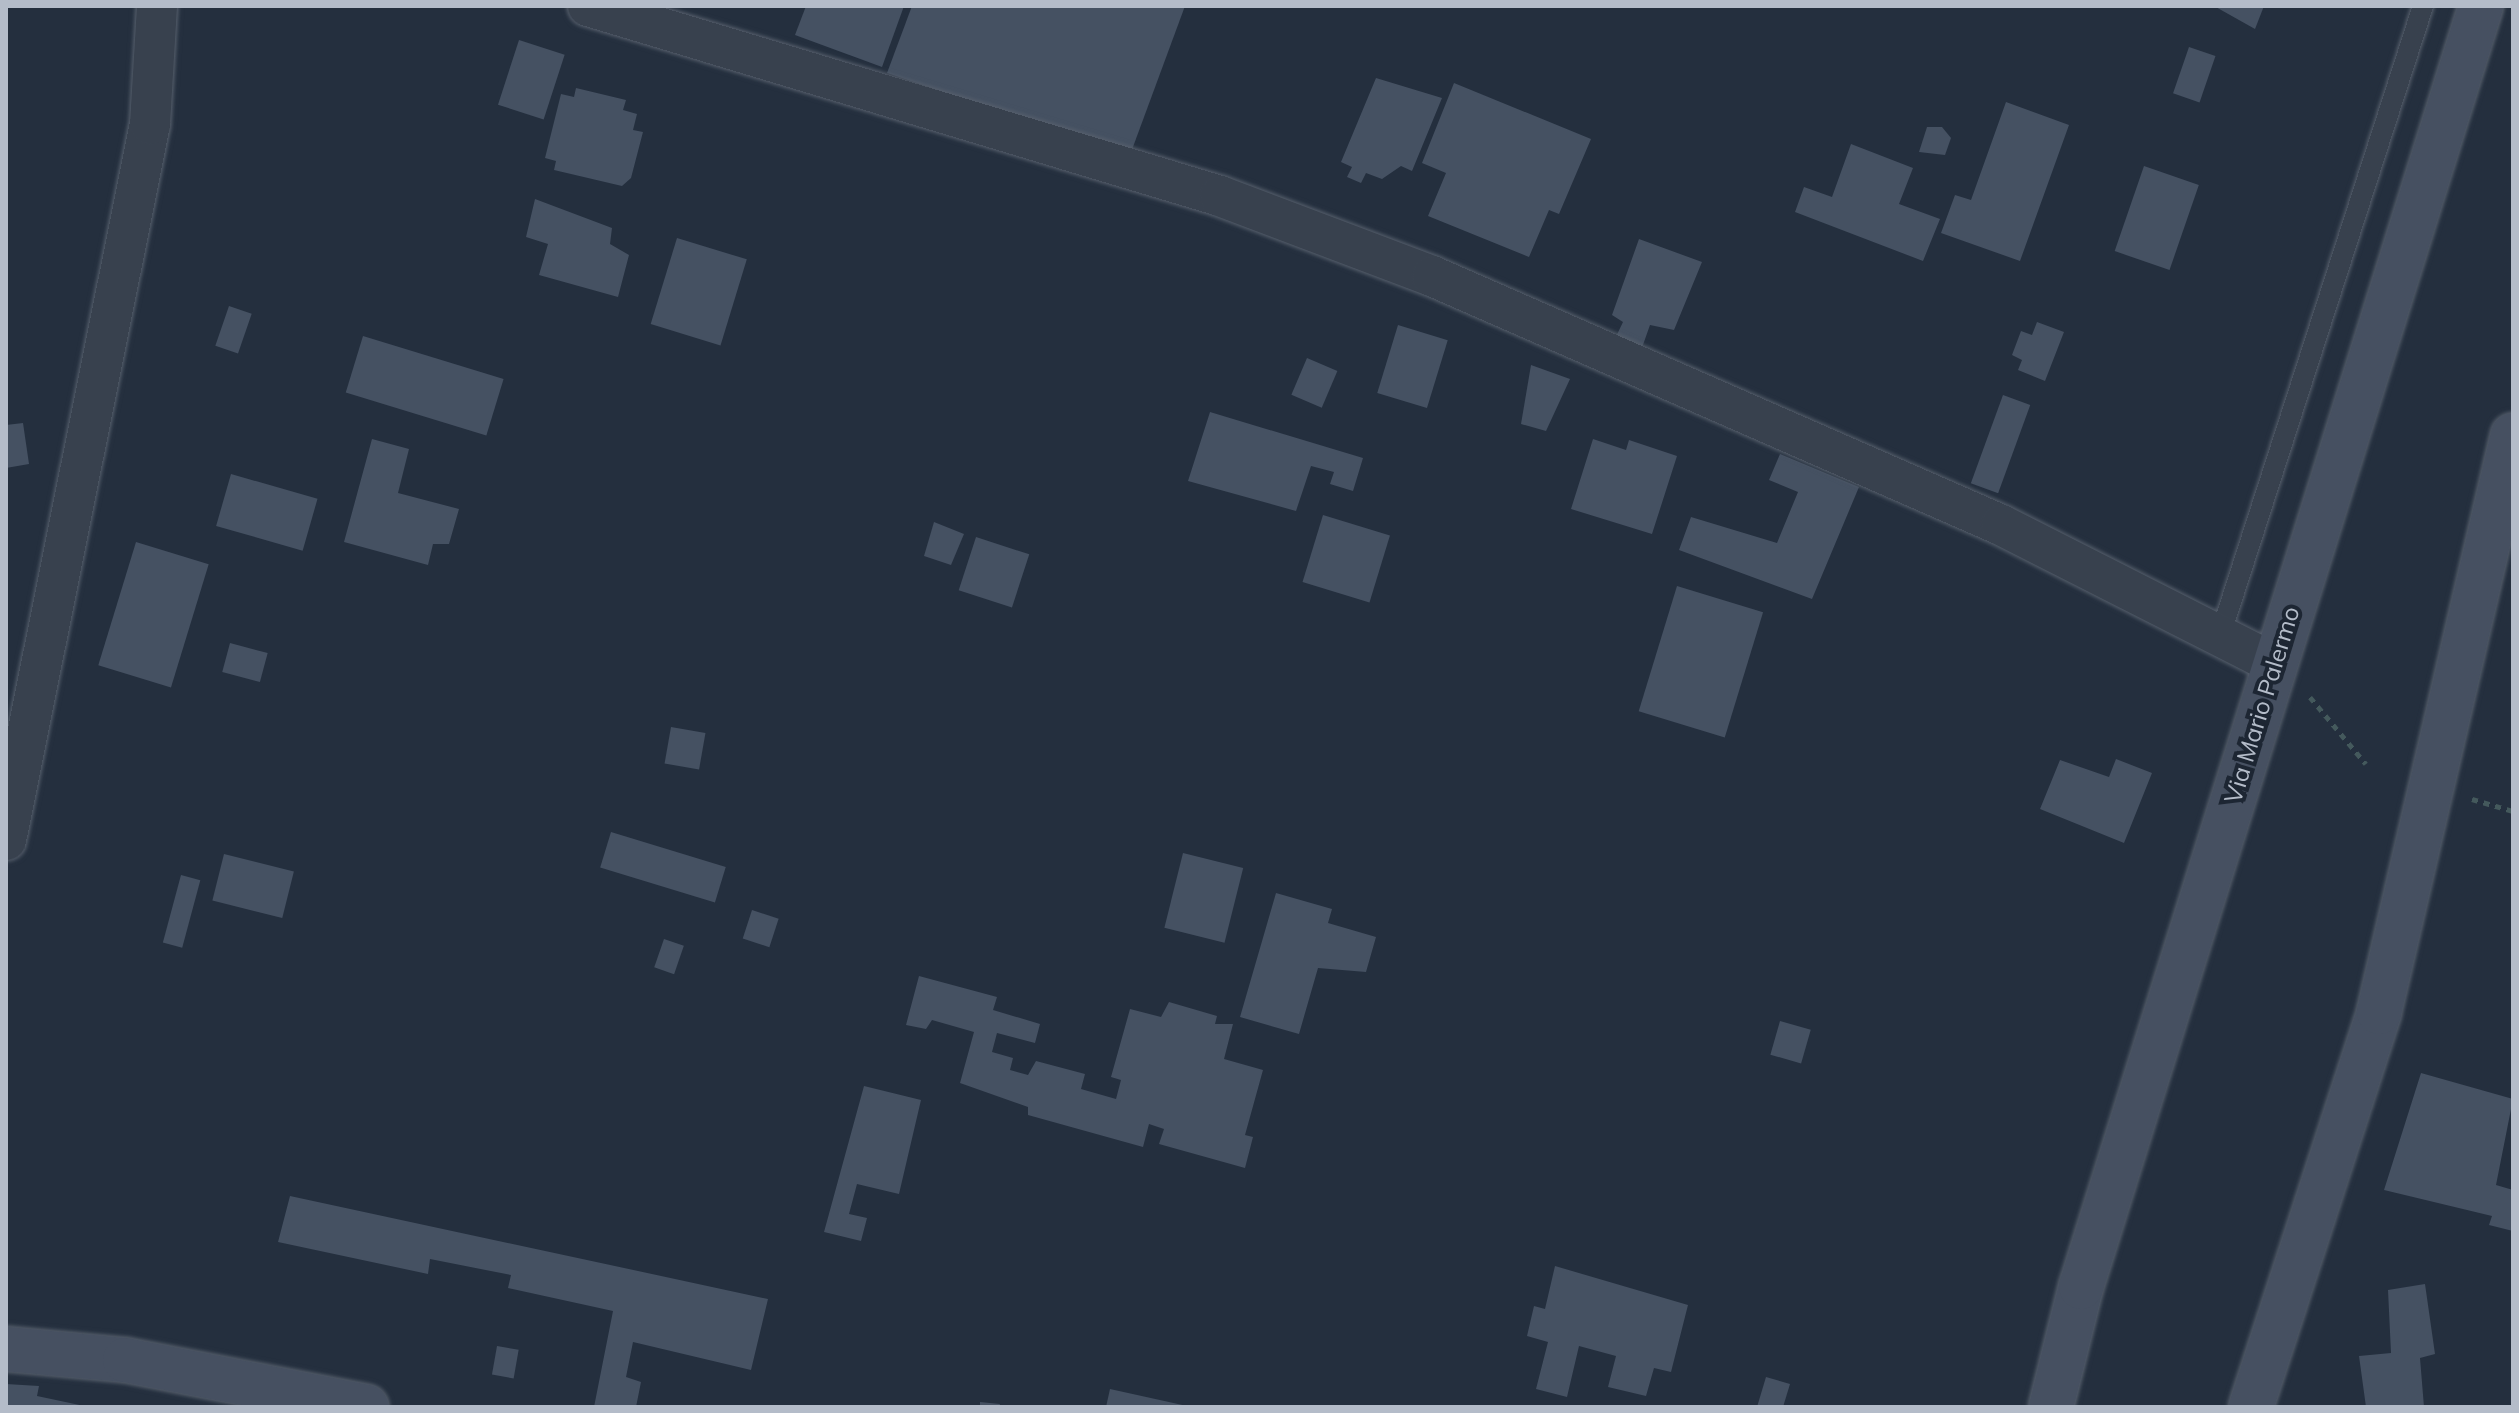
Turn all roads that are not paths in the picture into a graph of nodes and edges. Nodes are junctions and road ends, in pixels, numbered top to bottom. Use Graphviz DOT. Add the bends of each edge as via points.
graph roads {
  1 [pos="157,6"];
  2 [pos="588,6"];
  3 [pos="2423,6"];
  4 [pos="2481,6"];
  5 [pos="2513,435"];
  6 [pos="2220,636"];
  7 [pos="2284,677"];
  8 [pos="6,840"];
  9 [pos="6,1349"];
  10 [pos="366,1407"];
  11 [pos="2051,1407"];
  12 [pos="2251,1407"];
  1 -- 8 [label="street" via="150,124"];
  2 -- 6 [label="street" via="1220,196 1432,276 2001,525"];
  3 -- 6 [label="lane"];
  4 -- 7 [label="street, Via Mario Palermo"];
  5 -- 12 [label="street" via="2379,1012"];
  6 -- 7 [label="street"];
  7 -- 11 [label="street, Via Mario Palermo" via="2081,1287"];
  9 -- 10 [label="street" via="125,1360"];
}
